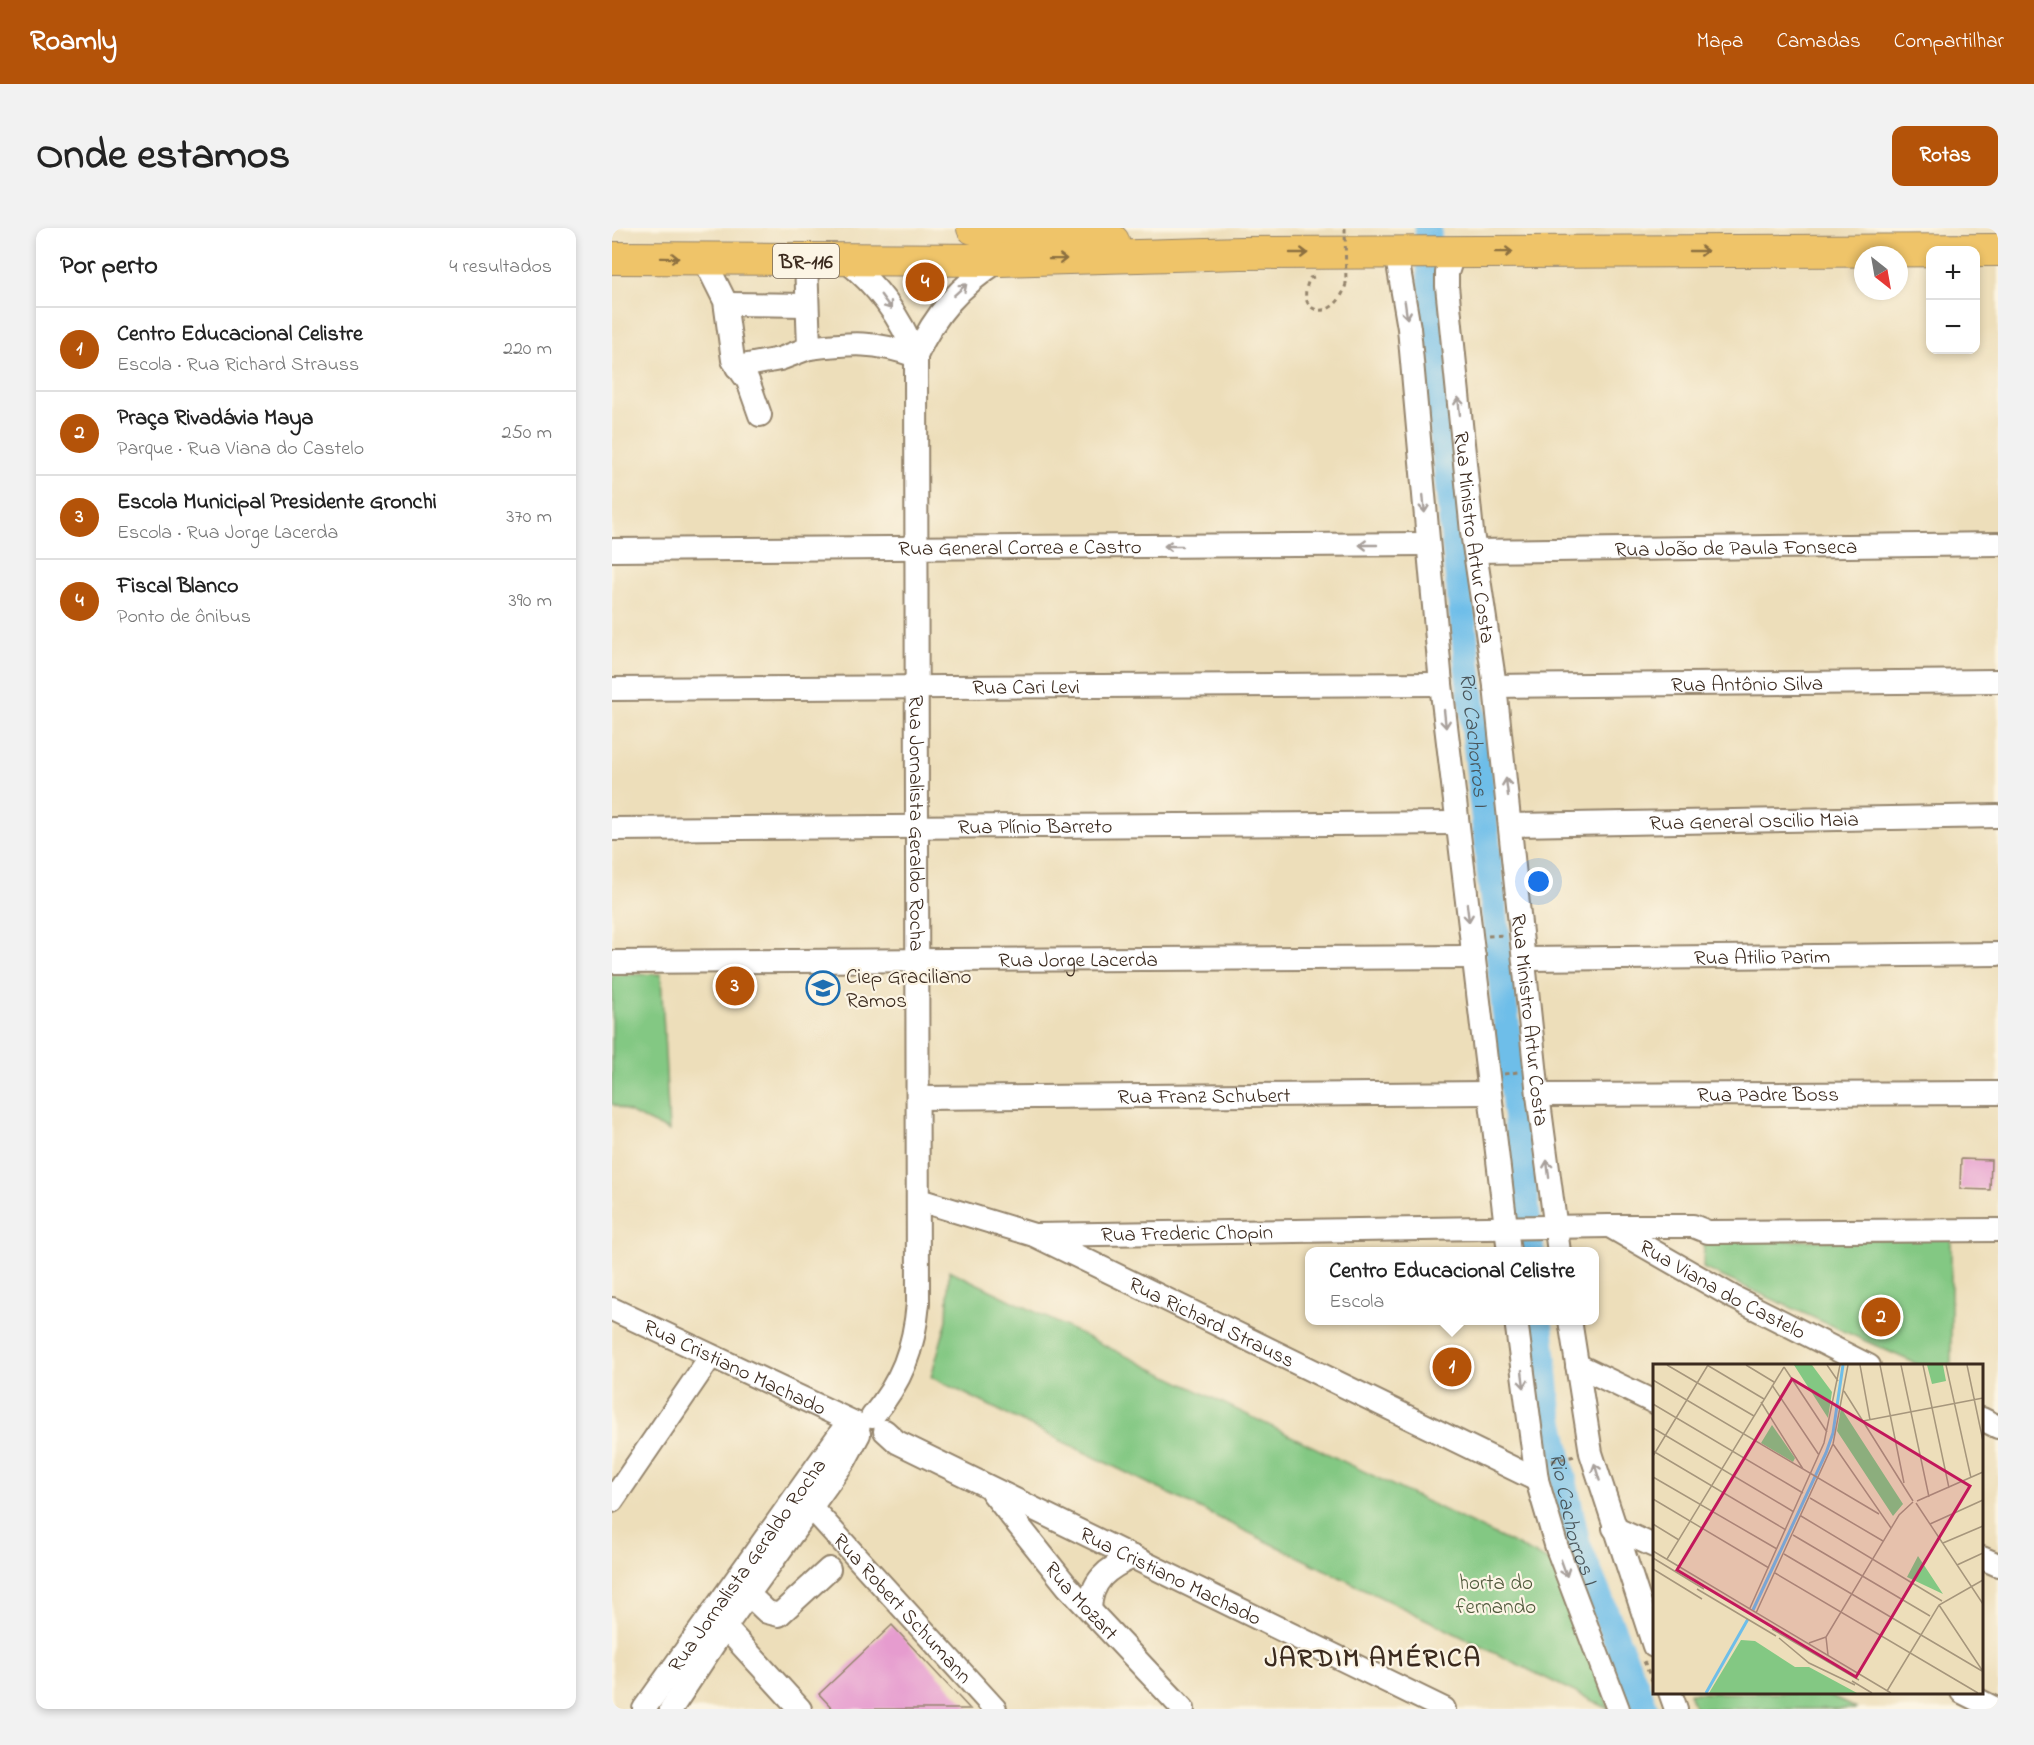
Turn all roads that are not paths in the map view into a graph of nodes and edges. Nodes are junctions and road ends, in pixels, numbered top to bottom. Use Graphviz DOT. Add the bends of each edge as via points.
graph roads {
  1 [pos="973,228"];
  2 [pos="1998,250"];
  3 [pos="1402,252"];
  4 [pos="1450,252"];
  5 [pos="1241,253"];
  6 [pos="612,258"];
  7 [pos="704,259"];
  8 [pos="846,260"];
  9 [pos="1000,260"];
  10 [pos="806,261"];
  11 [pos="726,304"];
  12 [pos="807,305"];
  13 [pos="809,348"];
  14 [pos="916,356"];
  15 [pos="737,366"];
  16 [pos="760,415"];
  17 [pos="1427,544"];
  18 [pos="1998,544"];
  19 [pos="915,548"];
  20 [pos="612,550"];
  21 [pos="1475,551"];
  22 [pos="1998,681"];
  23 [pos="1441,684"];
  24 [pos="1495,686"];
  25 [pos="915,688"];
  26 [pos="612,689"];
  27 [pos="1998,816"];
  28 [pos="1457,823"];
  29 [pos="1511,825"];
  30 [pos="917,826"];
  31 [pos="612,829"];
  32 [pos="1998,954"];
  33 [pos="1474,957"];
  34 [pos="1526,959"];
  35 [pos="918,960"];
  36 [pos="612,962"];
  37 [pos="1493,1083"];
  38 [pos="1998,1093"];
  39 [pos="1538,1095"];
  40 [pos="919,1098"];
  41 [pos="919,1200"];
  42 [pos="1998,1215"];
  43 [pos="1609,1226"];
  44 [pos="1693,1226"];
  45 [pos="1512,1227"];
  46 [pos="1549,1227"];
  47 [pos="1998,1230"];
  48 [pos="1034,1235"];
  49 [pos="1510,1247"];
  50 [pos="1557,1247"];
  51 [pos="612,1308"];
  52 [pos="1517,1325"];
  53 [pos="1571,1325"];
  54 [pos="711,1356"];
  55 [pos="1867,1364"];
  56 [pos="1577,1365"];
  57 [pos="1653,1402"];
  58 [pos="1983,1420"];
  59 [pos="1998,1427"];
  60 [pos="873,1431"];
  61 [pos="1531,1437"];
  62 [pos="1497,1461"];
  63 [pos="1537,1480"];
  64 [pos="988,1486"];
  65 [pos="612,1501"];
  66 [pos="810,1506"];
  67 [pos="1614,1528"];
  68 [pos="1653,1546"];
  69 [pos="1133,1557"];
  70 [pos="1983,1558"];
  71 [pos="1998,1566"];
  72 [pos="829,1569"];
  73 [pos="748,1594"];
  74 [pos="1090,1610"];
  75 [pos="725,1627"];
  76 [pos="1653,1643"];
  77 [pos="1671,1694"];
  78 [pos="1966,1694"];
  79 [pos="644,1709"];
  80 [pos="671,1709"];
  81 [pos="800,1709"];
  82 [pos="995,1709"];
  83 [pos="1183,1709"];
  84 [pos="1444,1709"];
  85 [pos="1618,1709"];
  86 [pos="1676,1709"];
  87 [pos="1996,1709"];
  1 -- 5 [label="highway"];
  4 -- 2 [label="highway, BR-116, one-way"];
  3 -- 4 [label="highway, BR-116"];
  5 -- 3 [label="highway, BR-116, one-way"];
  3 -- 17 [label="street, one-way"];
  21 -- 4 [label="street, Rua Ministro Artur Costa, one-way" via="1447,286"];
  9 -- 5 [label="highway, BR-116, one-way"];
  6 -- 7 [label="highway, BR-116, one-way"];
  7 -- 10 [label="highway, BR-116"];
  7 -- 11 [label="street"];
  8 -- 9 [label="highway, BR-116"];
  8 -- 10 [label="highway, BR-116"];
  8 -- 14 [label="street, Rua Jornalista Geraldo Rocha, one-way" via="888,303"];
  14 -- 9 [label="street, Rua Jornalista Geraldo Rocha, one-way" via="949,300"];
  10 -- 12 [label="street"];
  11 -- 12 [label="street"];
  11 -- 15 [label="street" via="730,352"];
  12 -- 13 [label="street"];
  13 -- 14 [label="street" via="856,342"];
  13 -- 15 [label="street" via="780,359"];
  14 -- 19 [label="street, Rua Jornalista Geraldo Rocha"];
  15 -- 16 [label="street" via="748,381"];
  17 -- 19 [label="street, Rua General Correa e Castro, one-way"];
  17 -- 23 [label="street"];
  18 -- 21 [label="street, Rua João de Paula Fonseca"];
  19 -- 20 [label="street, Rua General Correa e Castro"];
  19 -- 25 [label="street, Rua Jornalista Geraldo Rocha"];
  21 -- 24 [label="street, Rua Ministro Artur Costa"];
  22 -- 24 [label="street, Rua Antônio Silva"];
  23 -- 25 [label="street, Rua Cari Levi"];
  23 -- 28 [label="street, one-way"];
  29 -- 24 [label="street, Rua Ministro Artur Costa, one-way"];
  25 -- 26 [label="street, Rua Cari Levi"];
  25 -- 30 [label="street, Rua Jornalista Geraldo Rocha"];
  27 -- 29 [label="street, Rua General Oscilio Maia"];
  28 -- 30 [label="street, Rua Plínio Barreto"];
  28 -- 33 [label="street, one-way"];
  29 -- 34 [label="street, Rua Ministro Artur Costa"];
  30 -- 31 [label="street, Rua Plínio Barreto"];
  30 -- 35 [label="street, Rua Jornalista Geraldo Rocha"];
  32 -- 34 [label="street, Rua Atilio Parim"];
  33 -- 35 [label="street, Rua Jorge Lacerda"];
  33 -- 37 [label="street"];
  34 -- 39 [label="street, Rua Ministro Artur Costa"];
  35 -- 36 [label="street, Rua Jorge Lacerda"];
  35 -- 40 [label="street, Rua Jornalista Geraldo Rocha"];
  37 -- 40 [label="street, Rua Franz Schubert"];
  37 -- 45 [label="street"];
  38 -- 39 [label="street, Rua Padre Boss"];
  46 -- 39 [label="street, Rua Ministro Artur Costa, one-way"];
  40 -- 41 [label="street, Rua Jornalista Geraldo Rocha"];
  41 -- 48 [label="street, Rua Richard Strauss"];
  41 -- 60 [label="street, Rua Jornalista Geraldo Rocha" via="916,1324 904,1366"];
  42 -- 44 [label="street" via="1708,1217"];
  43 -- 44 [label="street, Rua Frederic Chopin"];
  43 -- 46 [label="street, Rua Frederic Chopin"];
  43 -- 55 [label="street, Rua Viana do Castelo" via="1733,1297"];
  44 -- 47 [label="street" via="1708,1232"];
  45 -- 46 [label="street, Rua Frederic Chopin"];
  45 -- 48 [label="street, Rua Frederic Chopin"];
  45 -- 49 [label="street"];
  46 -- 50 [label="street, Rua Ministro Artur Costa"];
  48 -- 62 [label="street, Rua Richard Strauss"];
  51 -- 54 [label="street, Rua Cristiano Machado"];
  52 -- 61 [label="street, one-way"];
  53 -- 56 [label="street"];
  54 -- 60 [label="street, Rua Cristiano Machado"];
  54 -- 65 [label="street"];
  56 -- 57 [label="street"];
  67 -- 56 [label="street, one-way" via="1591,1453"];
  58 -- 59 [label="street"];
  60 -- 64 [label="street, Rua Cristiano Machado"];
  60 -- 66 [label="street, Rua Jornalista Geraldo Rocha"];
  60 -- 79 [label="street, Rua Jornalista Geraldo Rocha"];
  61 -- 62 [label="street" via="1517,1454"];
  61 -- 63 [label="street"];
  62 -- 63 [label="street, Rua Richard Strauss"];
  63 -- 85 [label="street, one-way" via="1557,1548"];
  64 -- 69 [label="street, Rua Cristiano Machado"];
  64 -- 74 [label="street, Rua Mozart"];
  66 -- 73 [label="street, Rua Jornalista Geraldo Rocha"];
  66 -- 82 [label="street, Rua Robert Schumann"];
  67 -- 68 [label="street"];
  67 -- 76 [label="street"];
  69 -- 74 [label="street" via="1097,1581 1091,1593"];
  69 -- 84 [label="street, Rua Cristiano Machado"];
  70 -- 71 [label="street"];
  72 -- 73 [label="street" via="779,1615 766,1612"];
  73 -- 75 [label="street, Rua Jornalista Geraldo Rocha"];
  74 -- 83 [label="street, Rua Mozart"];
  75 -- 80 [label="street, Rua Jornalista Geraldo Rocha"];
  75 -- 81 [label="street"];
  77 -- 86 [label="street"];
  78 -- 87 [label="street"];
}
